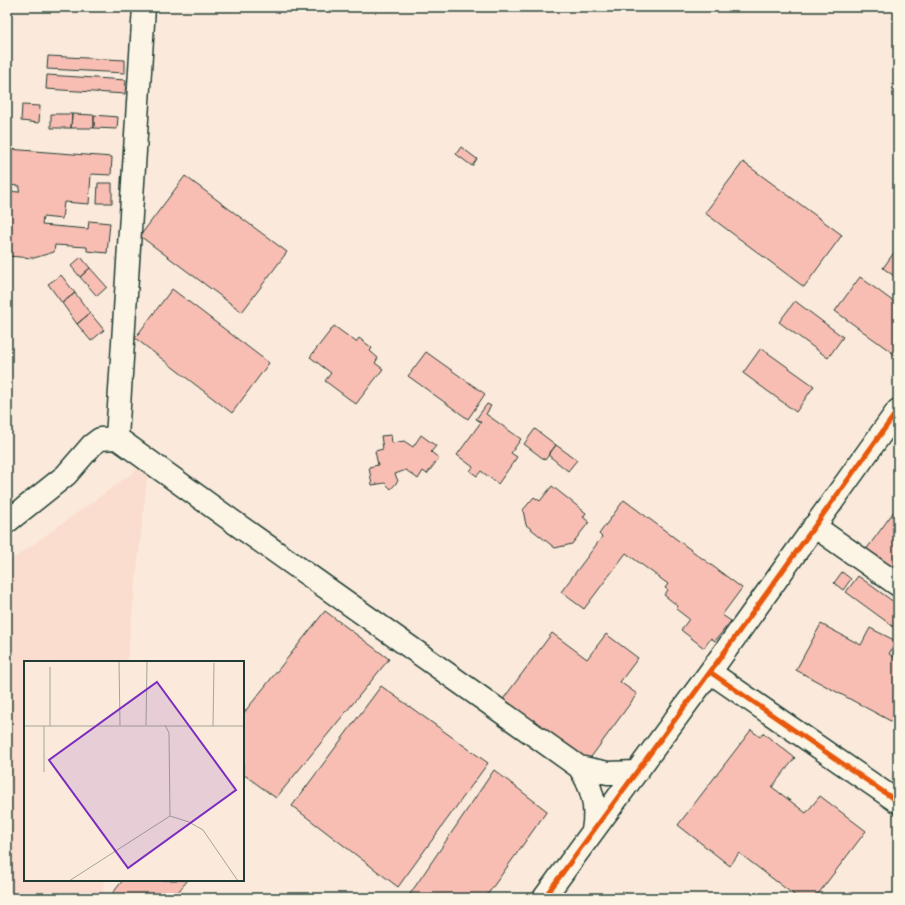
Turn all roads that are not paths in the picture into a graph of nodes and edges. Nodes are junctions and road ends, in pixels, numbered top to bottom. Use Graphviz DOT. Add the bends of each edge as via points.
graph roads {
  1 [pos="144,7"];
  2 [pos="898,410"];
  3 [pos="117,438"];
  4 [pos="7,522"];
  5 [pos="814,526"];
  6 [pos="898,585"];
  7 [pos="710,672"];
  8 [pos="579,767"];
  9 [pos="637,772"];
  10 [pos="898,802"];
  11 [pos="593,831"];
  12 [pos="544,898"];
  1 -- 3 [label="street"];
  2 -- 5 [label="street"];
  3 -- 4 [label="street" via="100,439 92,445 66,475"];
  3 -- 8 [label="street"];
  5 -- 6 [label="street"];
  5 -- 7 [label="street"];
  7 -- 9 [label="street"];
  7 -- 10 [label="street"];
  8 -- 9 [label="street" via="608,773"];
  8 -- 11 [label="street" via="591,789 595,803"];
  9 -- 11 [label="street"];
  11 -- 12 [label="street"];
}
